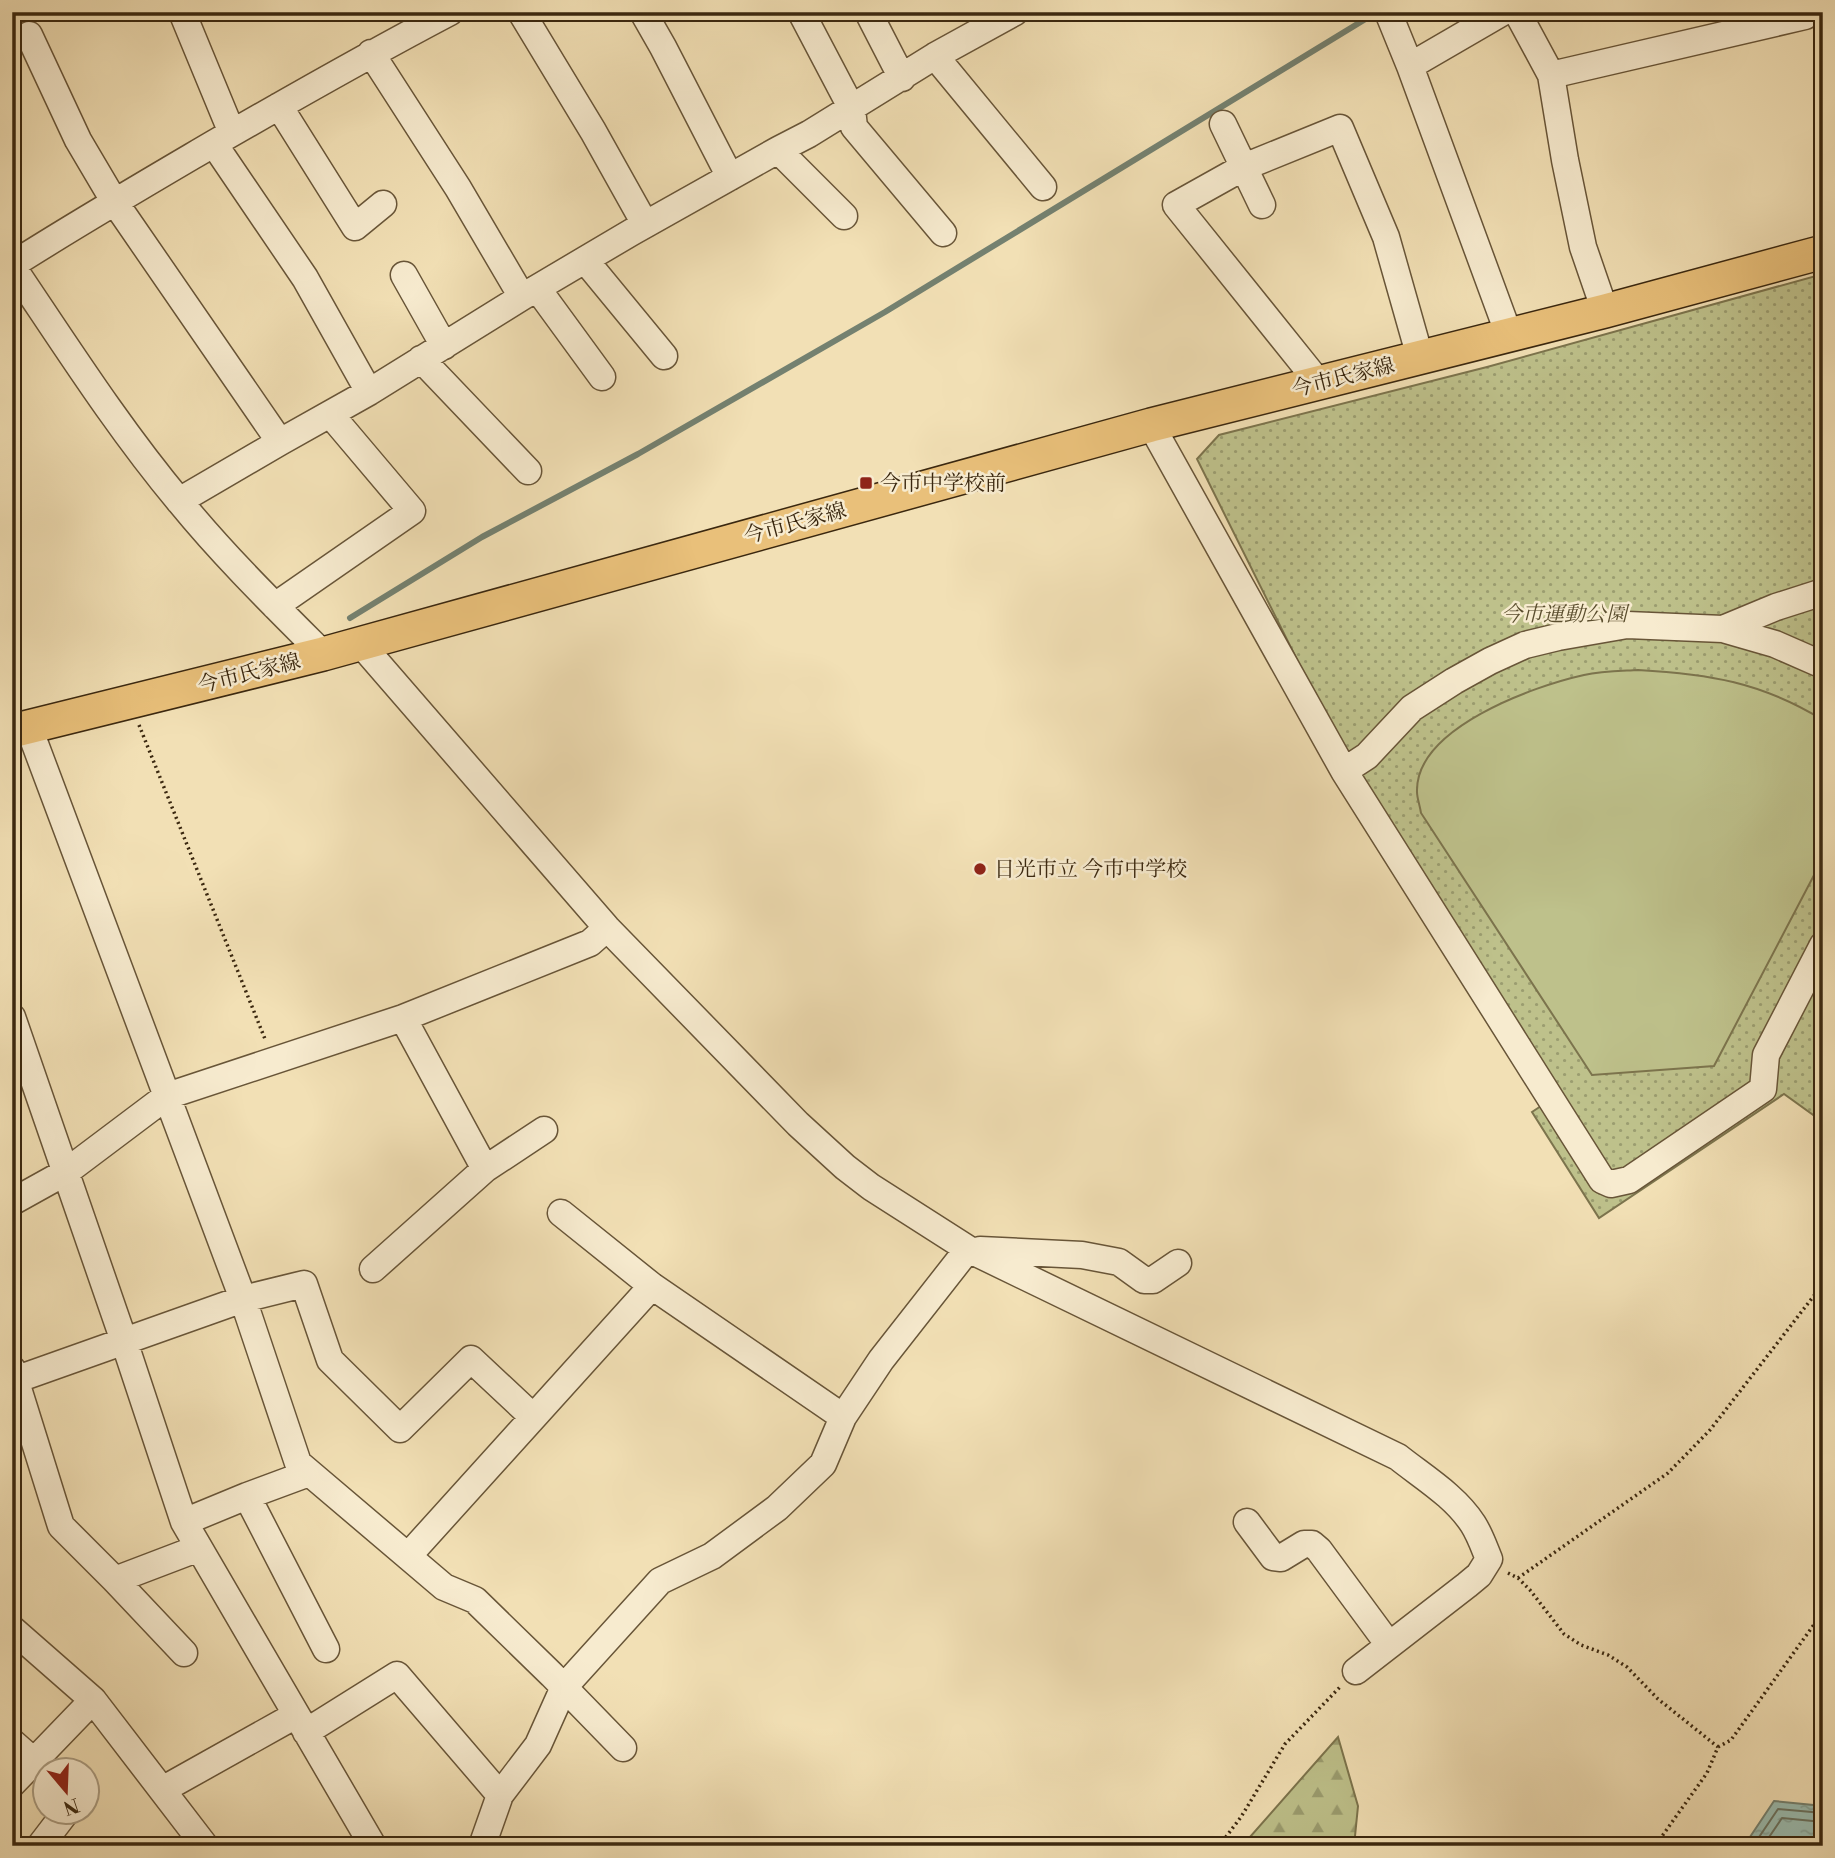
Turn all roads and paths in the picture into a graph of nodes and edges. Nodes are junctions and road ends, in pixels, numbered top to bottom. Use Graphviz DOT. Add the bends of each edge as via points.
graph roads {
  1 [pos="182,12"];
  2 [pos="450,12"];
  3 [pos="521,12"];
  4 [pos="643,12"];
  5 [pos="801,12"];
  6 [pos="868,12"];
  7 [pos="1015,12"];
  8 [pos="1503,12"];
  9 [pos="1517,12"];
  10 [pos="1804,12"];
  11 [pos="1388,13"];
  12 [pos="29,35"];
  13 [pos="371,53"];
  14 [pos="935,56"];
  15 [pos="1410,66"];
  16 [pos="1551,75"];
  17 [pos="902,78"];
  18 [pos="279,106"];
  19 [pos="852,109"];
  20 [pos="1223,124"];
  21 [pos="223,138"];
  22 [pos="778,150"];
  23 [pos="1244,167"];
  24 [pos="730,177"];
  25 [pos="1043,187"];
  26 [pos="114,201"];
  27 [pos="383,204"];
  28 [pos="1262,205"];
  29 [pos="844,216"];
  30 [pos="645,224"];
  31 [pos="943,233"];
  32 [pos="1823,252"];
  33 [pos="585,260"];
  34 [pos="12,266"];
  35 [pos="404,275"];
  36 [pos="529,293"];
  37 [pos="1605,311"];
  38 [pos="1509,335"];
  39 [pos="433,353"];
  40 [pos="664,356"];
  41 [pos="1420,357"];
  42 [pos="602,377"];
  43 [pos="1319,383"];
  44 [pos="369,392"];
  45 [pos="330,414"];
  46 [pos="1151,425"];
  47 [pos="280,442"];
  48 [pos="528,471"];
  49 [pos="179,501"];
  50 [pos="1823,592"];
  51 [pos="275,606"];
  52 [pos="1723,629"];
  53 [pos="360,643"];
  54 [pos="323,654"];
  55 [pos="1823,666"];
  56 [pos="130,702"];
  57 [pos="21,729"];
  58 [pos="1344,771"];
  59 [pos="607,928"];
  60 [pos="1823,946"];
  61 [pos="12,1017"];
  62 [pos="403,1018"];
  63 [pos="273,1061"];
  64 [pos="167,1096"];
  65 [pos="544,1130"];
  66 [pos="485,1169"];
  67 [pos="66,1172"];
  68 [pos="12,1202"];
  69 [pos="561,1213"];
  70 [pos="968,1249"];
  71 [pos="1178,1263"];
  72 [pos="373,1269"];
  73 [pos="1823,1284"];
  74 [pos="652,1286"];
  75 [pos="243,1299"];
  76 [pos="124,1341"];
  77 [pos="13,1377"];
  78 [pos="533,1417"];
  79 [pos="843,1417"];
  80 [pos="309,1473"];
  81 [pos="247,1496"];
  82 [pos="184,1522"];
  83 [pos="1247,1522"];
  84 [pos="199,1548"];
  85 [pos="408,1556"];
  86 [pos="1489,1559"];
  87 [pos="1518,1578"];
  88 [pos="115,1580"];
  89 [pos="1823,1612"];
  90 [pos="12,1629"];
  91 [pos="1389,1645"];
  92 [pos="326,1649"];
  93 [pos="184,1653"];
  94 [pos="1356,1671"];
  95 [pos="564,1687"];
  96 [pos="93,1700"];
  97 [pos="301,1723"];
  98 [pos="12,1742"];
  99 [pos="1718,1747"];
  100 [pos="624,1748"];
  101 [pos="49,1756"];
  102 [pos="32,1760"];
  103 [pos="32,1772"];
  104 [pos="12,1784"];
  105 [pos="162,1790"];
  106 [pos="500,1795"];
  107 [pos="55,1826"];
  108 [pos="40,1846"];
  109 [pos="205,1846"];
  110 [pos="373,1846"];
  111 [pos="482,1846"];
  112 [pos="1219,1846"];
  113 [pos="1654,1846"];
  1 -- 21 [label="street"];
  2 -- 13 [label="street"];
  3 -- 30 [label="street"];
  4 -- 24 [label="street"];
  5 -- 19 [label="street"];
  6 -- 17 [label="street"];
  7 -- 14 [label="street"];
  8 -- 15 [label="street"];
  9 -- 16 [label="street"];
  10 -- 16 [label="street" via="1805,16"];
  11 -- 15 [label="street"];
  12 -- 26 [label="street" via="78,140"];
  13 -- 18 [label="street"];
  13 -- 36 [label="street"];
  14 -- 17 [label="street"];
  14 -- 25 [label="street"];
  15 -- 38 [label="street"];
  16 -- 37 [label="street" via="1583,247"];
  17 -- 19 [label="street"];
  18 -- 21 [label="street"];
  18 -- 27 [label="street" via="355,227"];
  19 -- 22 [label="street"];
  19 -- 31 [label="street" via="854,127"];
  20 -- 23 [label="street"];
  21 -- 26 [label="street"];
  21 -- 44 [label="street"];
  22 -- 24 [label="street"];
  22 -- 29 [label="street"];
  23 -- 28 [label="street"];
  23 -- 41 [label="street" via="1340,128 1386,237"];
  23 -- 43 [label="street" via="1176,205"];
  24 -- 30 [label="street"];
  26 -- 34 [label="street"];
  26 -- 47 [label="street"];
  30 -- 33 [label="street"];
  32 -- 37 [label="main road, 今市氏家線"];
  33 -- 36 [label="street"];
  33 -- 40 [label="street"];
  34 -- 49 [label="street"];
  35 -- 39 [label="street"];
  36 -- 39 [label="street"];
  36 -- 42 [label="street"];
  37 -- 38 [label="main road, 今市氏家線"];
  38 -- 41 [label="main road, 今市氏家線"];
  39 -- 44 [label="street"];
  39 -- 48 [label="street"];
  41 -- 43 [label="main road, 今市氏家線"];
  43 -- 46 [label="main road, 今市氏家線"];
  44 -- 45 [label="street"];
  45 -- 47 [label="street"];
  45 -- 51 [label="street" via="412,511"];
  46 -- 53 [label="main road, 今市氏家線"];
  46 -- 58 [label="street"];
  47 -- 49 [label="street"];
  49 -- 51 [label="street"];
  50 -- 52 [label="street"];
  51 -- 54 [label="street"];
  52 -- 55 [label="street" via="1775,644"];
  52 -- 58 [label="street" via="1627,625 1525,645 1412,708 1367,756"];
  53 -- 54 [label="main road, 今市氏家線"];
  53 -- 59 [label="street"];
  54 -- 56 [label="main road, 今市氏家線"];
  56 -- 57 [label="main road, 今市氏家線"];
  56 -- 63 [label="path"];
  57 -- 64 [label="street"];
  58 -- 60 [label="street" via="1602,1180 1611,1184 1629,1180 1763,1089 1766,1055"];
  59 -- 62 [label="street" via="590,943"];
  59 -- 70 [label="street" via="845,1167"];
  61 -- 67 [label="street"];
  62 -- 63 [label="street"];
  62 -- 66 [label="street"];
  63 -- 64 [label="street"];
  64 -- 67 [label="street"];
  64 -- 75 [label="street"];
  65 -- 66 [label="street"];
  66 -- 72 [label="street"];
  67 -- 68 [label="street"];
  67 -- 76 [label="street"];
  69 -- 74 [label="street"];
  70 -- 71 [label="street" via="1107,1259 1144,1280 1153,1280"];
  70 -- 79 [label="street" via="881,1360"];
  70 -- 86 [label="street" via="1398,1457 1454,1501 1472,1522"];
  73 -- 87 [label="path" via="1710,1430 1668,1473"];
  74 -- 78 [label="street"];
  74 -- 79 [label="street"];
  75 -- 76 [label="street"];
  75 -- 78 [label="street" via="304,1284 330,1360 400,1429 471,1359"];
  75 -- 80 [label="street" via="298,1463"];
  76 -- 77 [label="street"];
  76 -- 82 [label="street"];
  77 -- 88 [label="street" via="61,1526"];
  78 -- 85 [label="street"];
  79 -- 95 [label="street" via="823,1464 777,1508 712,1556 660,1581"];
  80 -- 81 [label="street"];
  80 -- 85 [label="street"];
  81 -- 82 [label="street"];
  81 -- 92 [label="street"];
  82 -- 84 [label="street"];
  83 -- 91 [label="street" via="1273,1557 1281,1558 1304,1545 1319,1550"];
  84 -- 88 [label="street"];
  84 -- 97 [label="street"];
  85 -- 95 [label="street" via="444,1587 475,1600"];
  86 -- 87 [label="path"];
  86 -- 91 [label="street" via="1467,1586"];
  87 -- 99 [label="path" via="1564,1634 1627,1667 1658,1699"];
  88 -- 93 [label="street"];
  89 -- 99 [label="path" via="1731,1740"];
  90 -- 96 [label="street"];
  91 -- 94 [label="street"];
  94 -- 112 [label="path" via="1285,1744"];
  95 -- 100 [label="street"];
  95 -- 106 [label="street" via="538,1745"];
  96 -- 101 [label="street"];
  96 -- 105 [label="street"];
  97 -- 105 [label="street"];
  97 -- 106 [label="street" via="397,1675"];
  97 -- 110 [label="street"];
  98 -- 102 [label="street"];
  99 -- 113 [label="path" via="1707,1773"];
  103 -- 104 [label="street"];
  105 -- 109 [label="street"];
  106 -- 111 [label="street"];
  107 -- 108 [label="street"];
}
